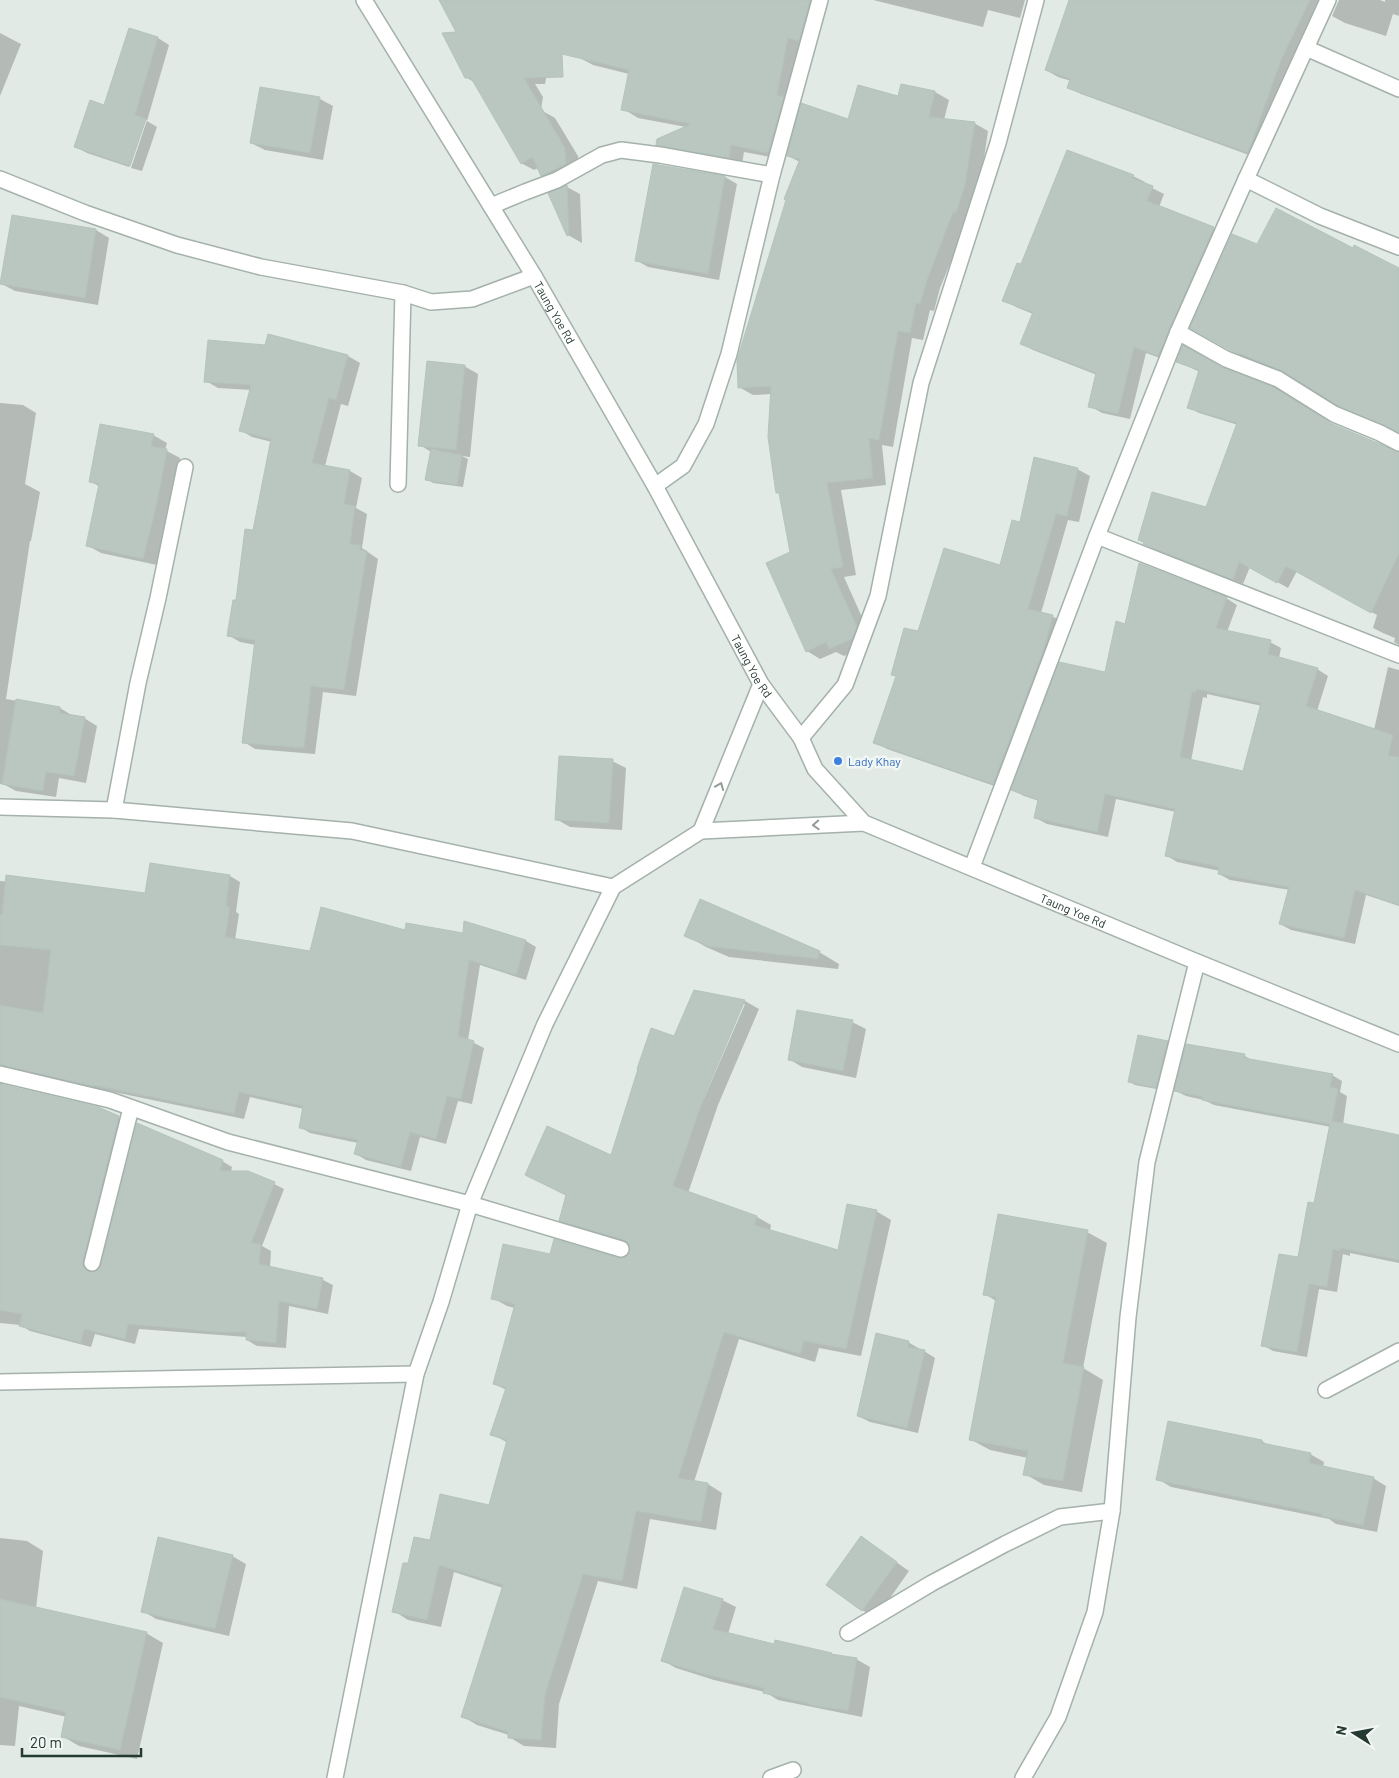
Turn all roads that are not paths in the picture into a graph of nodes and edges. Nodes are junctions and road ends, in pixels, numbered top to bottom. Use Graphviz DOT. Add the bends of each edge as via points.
graph roads {
  1 [pos="364,0"];
  2 [pos="820,0"];
  3 [pos="1036,0"];
  4 [pos="1328,0"];
  5 [pos="1306,48"];
  6 [pos="1399,89"];
  7 [pos="772,175"];
  8 [pos="0,179"];
  9 [pos="1246,179"];
  10 [pos="491,206"];
  11 [pos="1399,247"];
  12 [pos="534,276"];
  13 [pos="404,293"];
  14 [pos="1178,332"];
  15 [pos="1399,443"];
  16 [pos="185,467"];
  17 [pos="398,484"];
  18 [pos="655,486"];
  19 [pos="1097,536"];
  20 [pos="1399,655"];
  21 [pos="761,684"];
  22 [pos="801,738"];
  23 [pos="0,807"];
  24 [pos="114,810"];
  25 [pos="864,822"];
  26 [pos="701,831"];
  27 [pos="972,867"];
  28 [pos="613,887"];
  29 [pos="1197,962"];
  30 [pos="1399,1044"];
  31 [pos="0,1074"];
  32 [pos="131,1108"];
  33 [pos="470,1204"];
  34 [pos="622,1249"];
  35 [pos="92,1262"];
  36 [pos="1399,1351"];
  37 [pos="416,1374"];
  38 [pos="0,1382"];
  39 [pos="1326,1390"];
  40 [pos="1112,1511"];
  41 [pos="848,1633"];
  42 [pos="793,1770"];
  43 [pos="335,1778"];
  44 [pos="771,1778"];
  45 [pos="1024,1778"];
  1 -- 10 [label="street, Taung Yoe Rd"];
  2 -- 7 [label="street"];
  3 -- 22 [label="street" via="998,143 921,383 878,596 845,685"];
  4 -- 5 [label="street"];
  5 -- 6 [label="street"];
  5 -- 9 [label="street"];
  7 -- 10 [label="street" via="621,150 602,154 557,180"];
  7 -- 18 [label="street" via="729,354 706,424 683,466"];
  8 -- 13 [label="street" via="177,245 261,267"];
  9 -- 11 [label="street" via="1320,216"];
  9 -- 14 [label="street"];
  10 -- 12 [label="street, Taung Yoe Rd"];
  12 -- 13 [label="street" via="472,299 431,302"];
  12 -- 18 [label="street, Taung Yoe Rd"];
  13 -- 17 [label="street"];
  14 -- 15 [label="street" via="1226,359 1278,379 1334,414"];
  14 -- 19 [label="street"];
  16 -- 24 [label="street"];
  18 -- 21 [label="street, Taung Yoe Rd"];
  19 -- 20 [label="street"];
  19 -- 27 [label="street"];
  21 -- 22 [label="street, Taung Yoe Rd"];
  26 -- 21 [label="street, one-way"];
  22 -- 25 [label="street, Taung Yoe Rd" via="816,769"];
  23 -- 24 [label="street"];
  24 -- 28 [label="street" via="352,831"];
  25 -- 26 [label="street, one-way"];
  25 -- 27 [label="street, Taung Yoe Rd"];
  26 -- 28 [label="street"];
  27 -- 29 [label="street, Taung Yoe Rd"];
  28 -- 33 [label="street" via="545,1024"];
  29 -- 30 [label="street, Taung Yoe Rd"];
  29 -- 40 [label="street" via="1147,1162 1128,1317"];
  31 -- 32 [label="street"];
  32 -- 33 [label="street" via="228,1142"];
  32 -- 35 [label="street"];
  33 -- 34 [label="street"];
  33 -- 37 [label="street"];
  36 -- 39 [label="street"];
  37 -- 38 [label="street"];
  37 -- 43 [label="street"];
  40 -- 41 [label="street" via="1060,1517 932,1583"];
  40 -- 45 [label="street" via="1095,1612 1058,1717"];
  42 -- 44 [label="street"];
}
